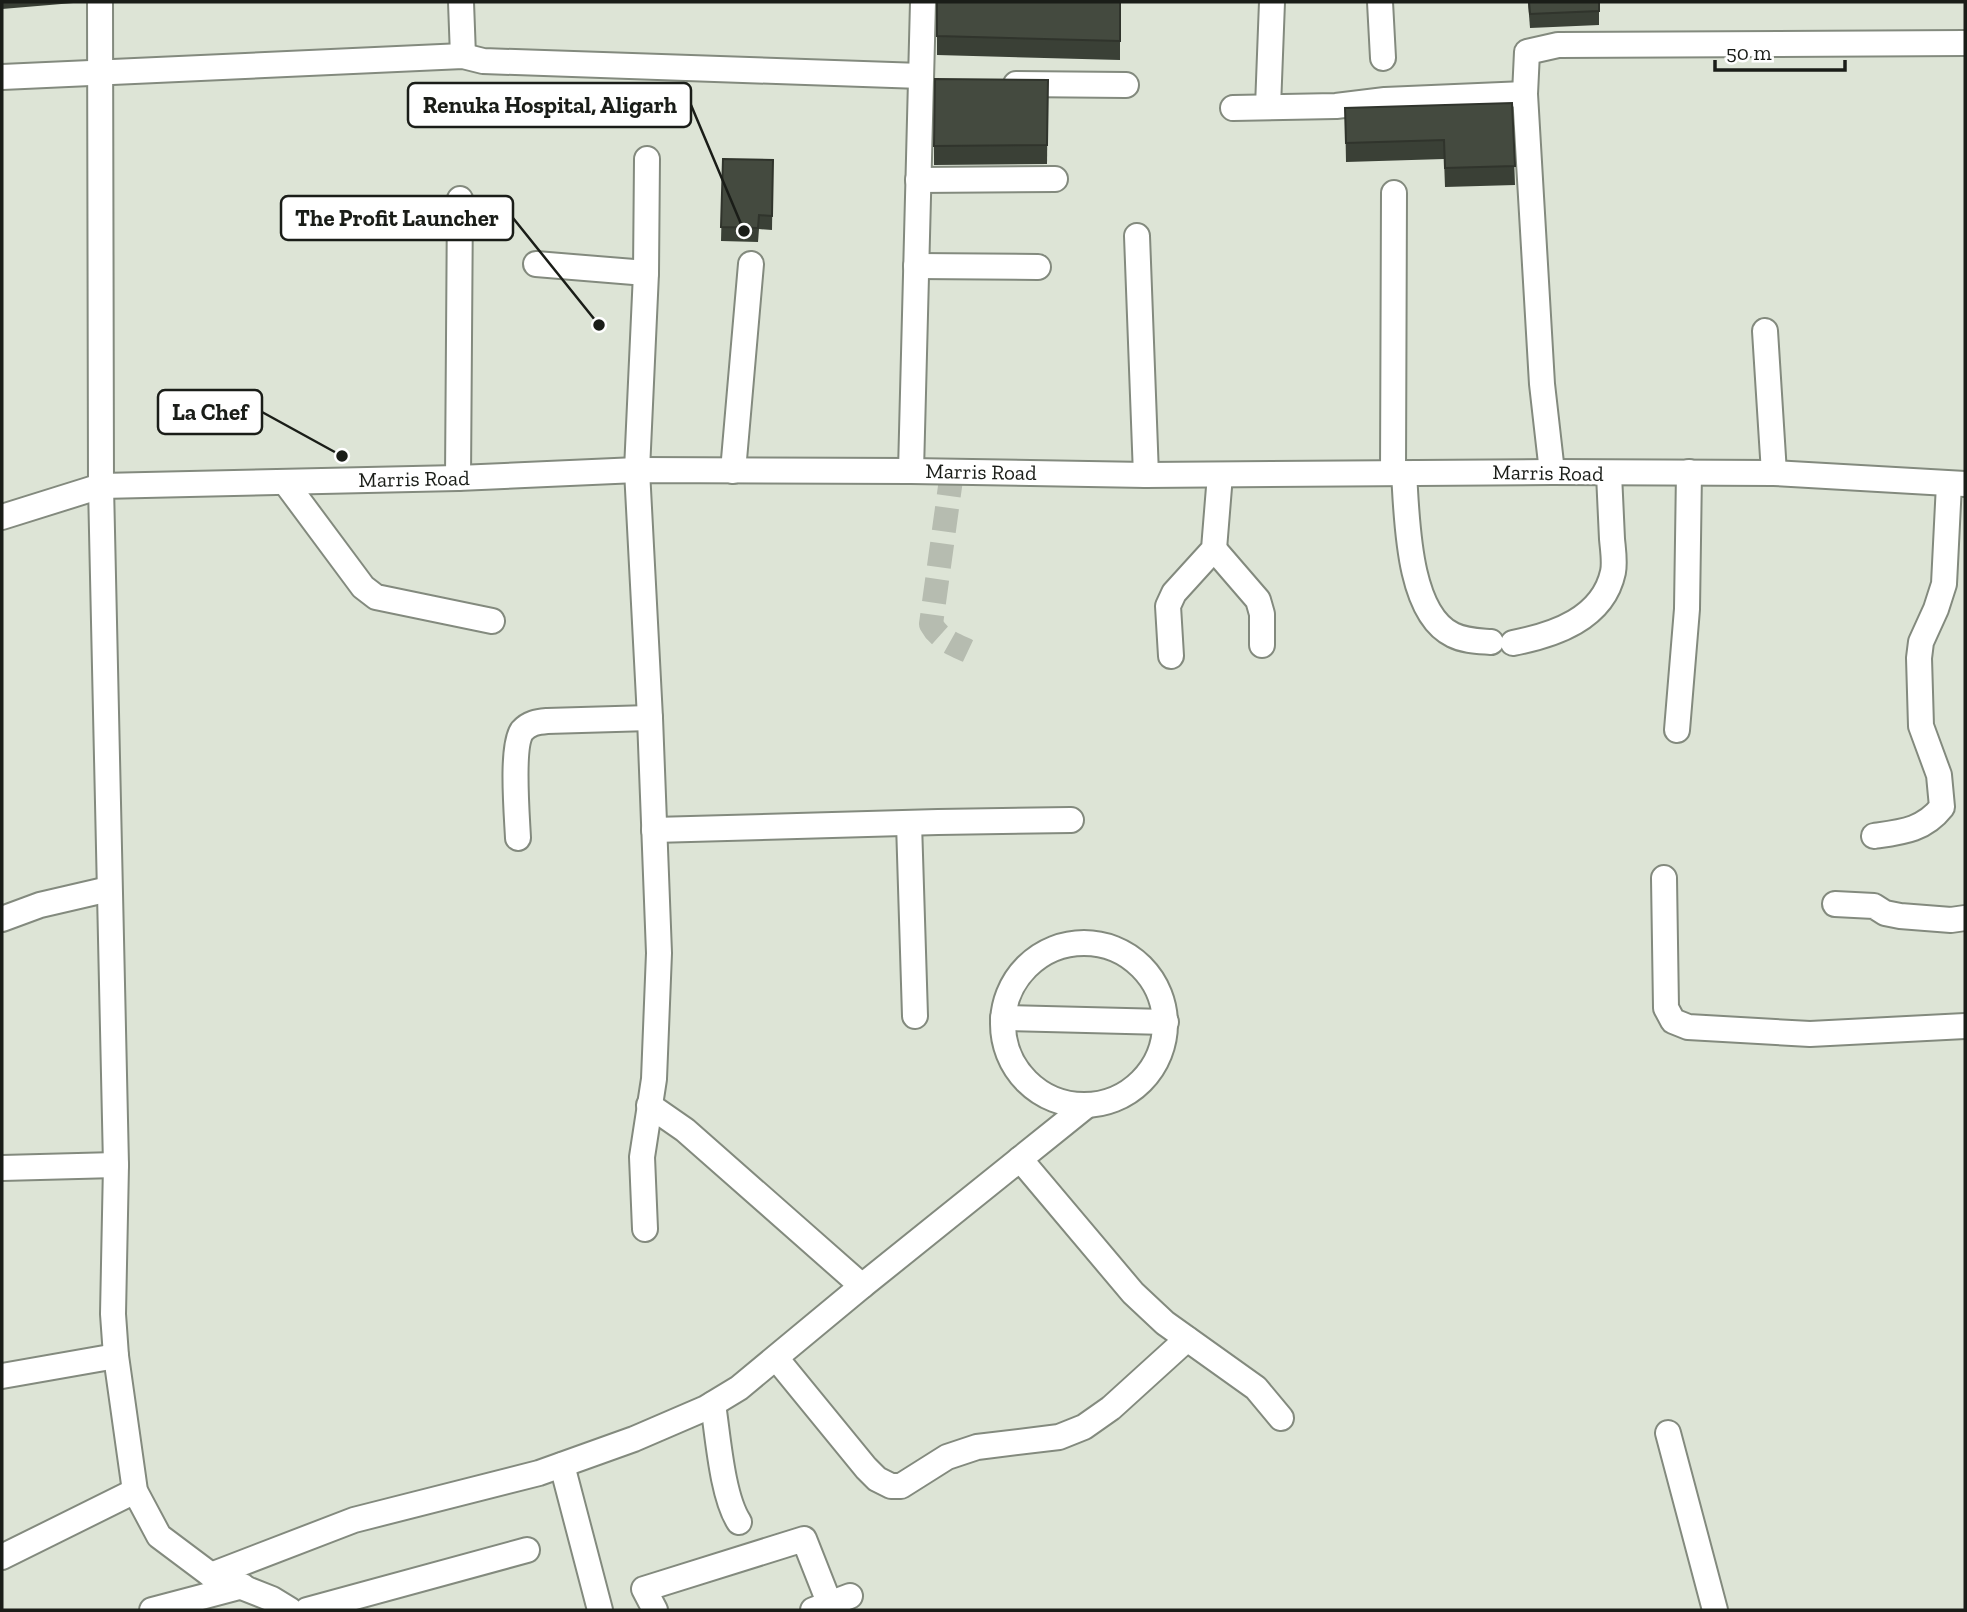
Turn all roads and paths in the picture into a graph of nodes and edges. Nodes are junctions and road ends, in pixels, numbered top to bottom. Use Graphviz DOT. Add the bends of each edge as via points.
graph roads {
  1 [pos="100,2"];
  2 [pos="461,2"];
  3 [pos="923,2"];
  4 [pos="1272,2"];
  5 [pos="1380,2"];
  6 [pos="1965,43"];
  7 [pos="463,56"];
  8 [pos="1383,58"];
  9 [pos="101,72"];
  10 [pos="2,77"];
  11 [pos="921,79"];
  12 [pos="948,83"];
  13 [pos="989,83"];
  14 [pos="1126,85"];
  15 [pos="1525,94"];
  16 [pos="1268,107"];
  17 [pos="1233,108"];
  18 [pos="647,159"];
  19 [pos="1055,179"];
  20 [pos="918,180"];
  21 [pos="1394,194"];
  22 [pos="460,199"];
  23 [pos="1137,236"];
  24 [pos="536,264"];
  25 [pos="751,264"];
  26 [pos="916,267"];
  27 [pos="1038,267"];
  28 [pos="646,273"];
  29 [pos="1765,331"];
  30 [pos="637,470"];
  31 [pos="733,471"];
  32 [pos="911,471"];
  33 [pos="1552,472"];
  34 [pos="1689,472"];
  35 [pos="1774,472"];
  36 [pos="1399,473"];
  37 [pos="1609,474"];
  38 [pos="1146,475"];
  39 [pos="1220,475"];
  40 [pos="458,478"];
  41 [pos="285,482"];
  42 [pos="1957,484"];
  43 [pos="101,486"];
  44 [pos="2,517"];
  45 [pos="1214,549"];
  46 [pos="492,621"];
  47 [pos="1262,645"];
  48 [pos="1171,656"];
  49 [pos="650,718"];
  50 [pos="1677,730"];
  51 [pos="1071,820"];
  52 [pos="909,823"];
  53 [pos="654,830"];
  54 [pos="1874,836"];
  55 [pos="518,838"];
  56 [pos="1664,878"];
  57 [pos="108,889"];
  58 [pos="1835,904"];
  59 [pos="1965,918"];
  60 [pos="2,919"];
  61 [pos="915,1016"];
  62 [pos="1003,1018"];
  63 [pos="1166,1022"];
  64 [pos="1965,1026"];
  65 [pos="649,1105"];
  66 [pos="1086,1106"];
  67 [pos="1020,1160"];
  68 [pos="116,1165"];
  69 [pos="2,1168"];
  70 [pos="645,1229"];
  71 [pos="862,1286"];
  72 [pos="1187,1339"];
  73 [pos="116,1356"];
  74 [pos="776,1358"];
  75 [pos="2,1376"];
  76 [pos="713,1404"];
  77 [pos="1281,1418"];
  78 [pos="1668,1433"];
  79 [pos="562,1465"];
  80 [pos="135,1491"];
  81 [pos="739,1522"];
  82 [pos="527,1550"];
  83 [pos="2,1557"];
  84 [pos="211,1575"];
  85 [pos="243,1586"];
  86 [pos="830,1605"];
  87 [pos="152,1610"];
  88 [pos="290,1610"];
  89 [pos="307,1610"];
  90 [pos="600,1610"];
  91 [pos="655,1610"];
  92 [pos="1714,1610"];
  1 -- 9 [label="street"];
  2 -- 7 [label="street"];
  3 -- 11 [label="street"];
  4 -- 16 [label="street"];
  5 -- 8 [label="street"];
  6 -- 15 [label="street" via="1558,45 1527,52"];
  7 -- 9 [label="street"];
  7 -- 11 [label="street" via="484,61"];
  9 -- 10 [label="street"];
  9 -- 43 [label="street"];
  11 -- 12 [label="street"];
  11 -- 20 [label="street"];
  13 -- 14 [label="street"];
  15 -- 16 [label="street"];
  15 -- 33 [label="street" via="1542,384"];
  16 -- 17 [label="street"];
  18 -- 28 [label="street"];
  19 -- 20 [label="street"];
  20 -- 26 [label="street"];
  21 -- 36 [label="street"];
  22 -- 40 [label="street"];
  23 -- 38 [label="street"];
  24 -- 28 [label="street"];
  25 -- 31 [label="street"];
  26 -- 27 [label="street"];
  26 -- 32 [label="street"];
  28 -- 30 [label="street"];
  29 -- 35 [label="street"];
  30 -- 31 [label="street, Marris Road"];
  30 -- 40 [label="street, Marris Road"];
  30 -- 49 [label="street"];
  31 -- 32 [label="street, Marris Road"];
  32 -- 38 [label="street, Marris Road"];
  33 -- 36 [label="street, Marris Road"];
  33 -- 37 [label="street, Marris Road"];
  34 -- 35 [label="street, Marris Road"];
  34 -- 37 [label="street, Marris Road"];
  34 -- 50 [label="street" via="1687,609"];
  35 -- 42 [label="street, Marris Road"];
  36 -- 37 [label="street" via="1417,585 1431,611 1450,634 1461,639 1502,643 1547,636 1571,625 1603,598 1614,569"];
  36 -- 39 [label="street, Marris Road"];
  38 -- 39 [label="street, Marris Road"];
  39 -- 45 [label="street"];
  40 -- 41 [label="street, Marris Road"];
  41 -- 43 [label="street, Marris Road"];
  41 -- 46 [label="street" via="363,587 376,597"];
  42 -- 54 [label="street" via="1944,584 1919,658 1921,726 1939,775 1942,807 1925,824"];
  43 -- 44 [label="street, Marris Road"];
  43 -- 57 [label="street"];
  45 -- 47 [label="street" via="1258,600"];
  45 -- 48 [label="street" via="1168,606"];
  49 -- 53 [label="street"];
  49 -- 55 [label="street" via="547,720 523,730 516,760"];
  51 -- 52 [label="street"];
  52 -- 53 [label="street"];
  52 -- 61 [label="street"];
  53 -- 65 [label="street" via="659,954"];
  56 -- 64 [label="street" via="1666,1008 1673,1021 1688,1027 1810,1034"];
  57 -- 60 [label="street"];
  57 -- 68 [label="street"];
  58 -- 59 [label="street" via="1874,906 1900,916"];
  62 -- 63 [label="street"];
  62 -- 63 [label="street" via="1007,993 1024,967 1051,948 1082,941 1113,947 1140,964 1159,990"];
  62 -- 66 [label="street" via="1002,1037 1009,1057 1028,1083 1054,1100"];
  63 -- 66 [label="street" via="1161,1053 1144,1080 1118,1099"];
  65 -- 70 [label="street" via="642,1157"];
  65 -- 71 [label="street" via="685,1130"];
  66 -- 67 [label="street"];
  67 -- 71 [label="street"];
  67 -- 72 [label="street" via="1133,1293"];
  68 -- 69 [label="street"];
  68 -- 73 [label="street"];
  71 -- 74 [label="street"];
  72 -- 74 [label="street" via="1084,1427 1059,1437 976,1447 947,1457 901,1486 877,1479 866,1468"];
  72 -- 77 [label="street" via="1256,1388"];
  73 -- 75 [label="street"];
  73 -- 80 [label="street"];
  74 -- 76 [label="street"];
  76 -- 79 [label="street"];
  76 -- 81 [label="street" via="725,1477"];
  78 -- 92 [label="street"];
  79 -- 84 [label="street" via="354,1520"];
  79 -- 90 [label="street"];
  80 -- 83 [label="street"];
  80 -- 84 [label="street" via="159,1536"];
  82 -- 89 [label="street"];
  84 -- 85 [label="street"];
  85 -- 87 [label="street"];
  85 -- 88 [label="street"];
  86 -- 91 [label="street" via="804,1539 644,1589"];
}
